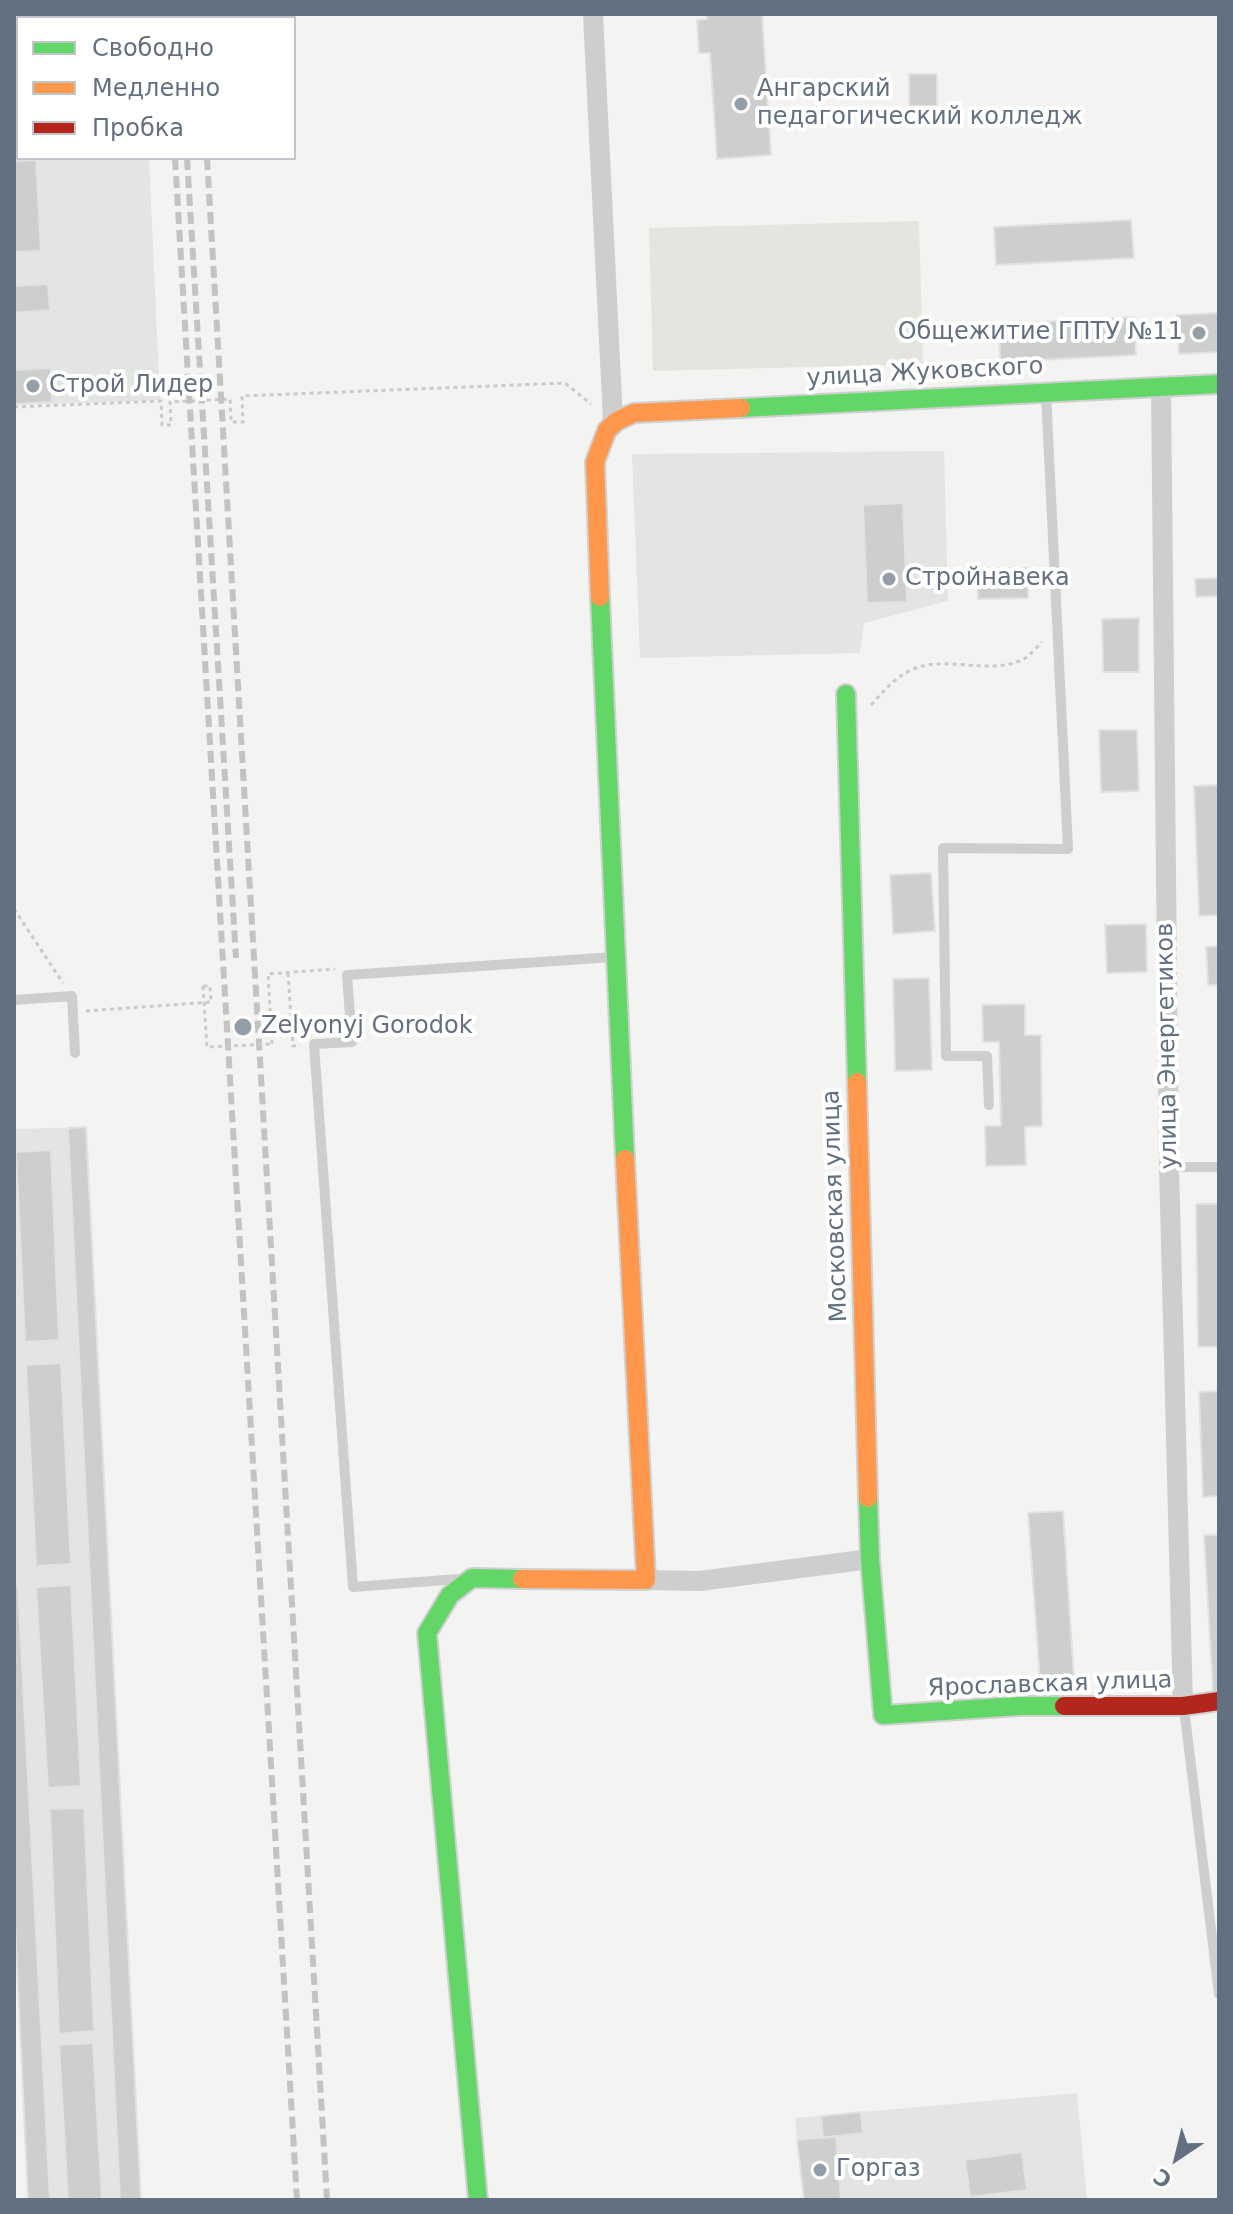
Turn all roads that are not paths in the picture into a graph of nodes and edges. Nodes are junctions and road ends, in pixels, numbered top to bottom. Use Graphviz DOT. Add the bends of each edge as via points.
graph roads {
  1 [pos="593,14"];
  2 [pos="1219,384"];
  3 [pos="1161,387"];
  4 [pos="1046,391"];
  5 [pos="613,421"];
  6 [pos="846,694"];
  7 [pos="615,957"];
  8 [pos="14,1000"];
  9 [pos="75,1053"];
  10 [pos="989,1105"];
  11 [pos="1169,1167"];
  12 [pos="1219,1167"];
  13 [pos="870,1559"];
  14 [pos="472,1578"];
  15 [pos="646,1580"];
  16 [pos="1219,1701"];
  17 [pos="1183,1706"];
  18 [pos="883,1715"];
  19 [pos="1219,1994"];
  20 [pos="478,2200"];
  1 -- 5 [label="street"];
  2 -- 3 [label="street, улица Жуковского"];
  3 -- 4 [label="street, улица Жуковского"];
  3 -- 11 [label="street, улица Энергетиков"];
  4 -- 5 [label="street, улица Жуковского" via="634,413"];
  4 -- 10 [label="lane" via="1068,849 943,848 946,1056 987,1056"];
  5 -- 7 [label="street" via="595,462"];
  6 -- 13 [label="street, Московская улица"];
  7 -- 14 [label="lane" via="347,975 352,1042 314,1044 353,1587"];
  7 -- 15 [label="street"];
  8 -- 9 [label="lane" via="72,996"];
  11 -- 12 [label="lane"];
  11 -- 17 [label="street, улица Энергетиков"];
  13 -- 15 [label="street" via="700,1581"];
  13 -- 18 [label="street, Московская улица"];
  14 -- 15 [label="street"];
  14 -- 20 [label="street" via="450,1595 427,1633"];
  16 -- 17 [label="street, Ярославская улица"];
  17 -- 18 [label="street, Ярославская улица" via="1019,1706"];
  17 -- 19 [label="lane"];
}
